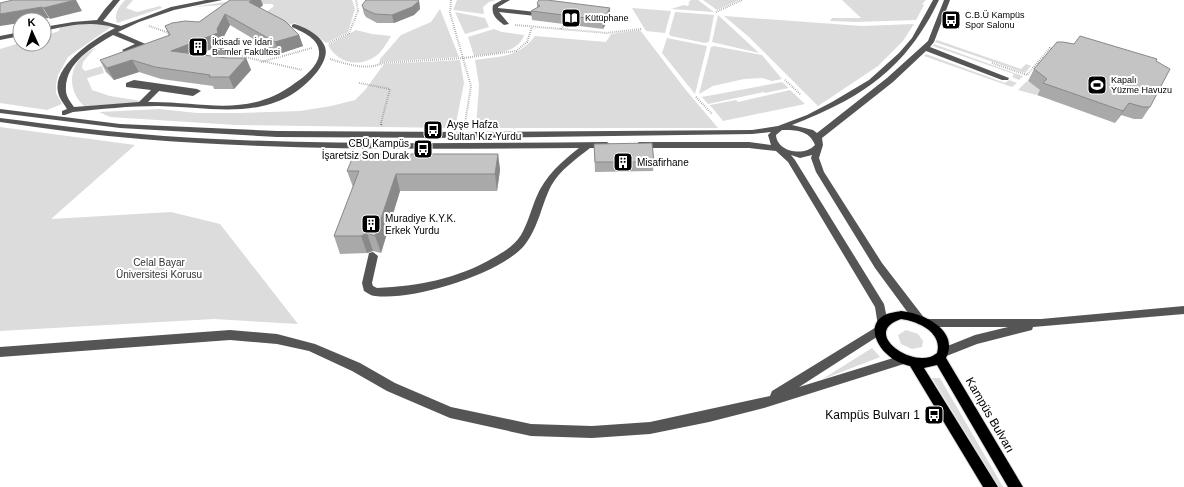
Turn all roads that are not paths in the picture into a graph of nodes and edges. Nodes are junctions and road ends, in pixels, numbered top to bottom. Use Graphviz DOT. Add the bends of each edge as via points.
graph roads {
  1 [pos="117,0"];
  2 [pos="219,0"];
  3 [pos="507,0"];
  4 [pos="936,0"];
  5 [pos="947,0"];
  6 [pos="495,10"];
  7 [pos="536,14"];
  8 [pos="99,22"];
  9 [pos="506,24"];
  10 [pos="294,26"];
  11 [pos="52,27"];
  12 [pos="120,28"];
  13 [pos="112,32"];
  14 [pos="12,36"];
  15 [pos="0,38"];
  16 [pos="142,44"];
  17 [pos="925,48"];
  18 [pos="1005,78"];
  19 [pos="159,88"];
  20 [pos="141,104"];
  21 [pos="71,110"];
  22 [pos="0,111"];
  23 [pos="57,118"];
  24 [pos="0,120"];
  25 [pos="45,126"];
  26 [pos="780,128"];
  27 [pos="460,135"];
  28 [pos="455,144"];
  29 [pos="588,145"];
  30 [pos="819,145"];
  31 [pos="779,149"];
  32 [pos="373,256"];
  33 [pos="1184,310"];
  34 [pos="923,320"];
  35 [pos="1041,323"];
  36 [pos="881,327"];
  37 [pos="0,352"];
  38 [pos="942,355"];
  39 [pos="908,362"];
  40 [pos="764,403"];
  41 [pos="991,487"];
  42 [pos="1016,487"];
  1 -- 8 [label="street"];
  2 -- 12 [label="street" via="173,8"];
  3 -- 6 [label="street" via="495,6"];
  4 -- 26 [label="street" via="926,22 894,64 845,100"];
  5 -- 17 [label="street" via="931,42"];
  6 -- 7 [label="street"];
  6 -- 9 [label="street" via="496,15"];
  8 -- 11 [label="street" via="86,21"];
  8 -- 12 [label="street"];
  10 -- 20 [label="street" via="313,35 321,46 323,55 317,68 285,96 256,106 200,108"];
  12 -- 13 [label="street"];
  13 -- 16 [label="street"];
  13 -- 21 [label="street" via="78,56 63,76 61,84 65,103"];
  14 -- 15 [label="street"];
  17 -- 18 [label="street"];
  17 -- 30 [label="street" via="890,80 818,137"];
  19 -- 20 [label="street"];
  20 -- 21 [label="street"];
  21 -- 23 [label="street"];
  22 -- 23 [label="street"];
  23 -- 25 [label="street"];
  23 -- 27 [label="street" via="120,126 194,131"];
  24 -- 25 [label="street"];
  25 -- 28 [label="street" via="187,140"];
  26 -- 27 [label="street" via="752,132"];
  26 -- 30 [label="street" via="795,127 810,132"];
  26 -- 31 [label="street" via="772,135 771,140"];
  27 -- 28 [label="street"];
  28 -- 29 [label="street"];
  29 -- 31 [label="street" via="750,145"];
  29 -- 32 [label="street" via="568,160 552,178 521,243 489,266 464,278 391,292 375,292 368,288 367,283"];
  30 -- 31 [label="street" via="807,154 792,154"];
  30 -- 34 [label="street" via="815,158 820,172 885,276"];
  31 -- 36 [label="street" via="791,160 880,307"];
  33 -- 35 [label="street"];
  34 -- 35 [label="street"];
  34 -- 36 [label="main road" via="901,315 886,319"];
  34 -- 38 [label="main road" via="941,337 944,345"];
  35 -- 38 [label="street" via="976,340"];
  36 -- 39 [label="main road" via="880,338 885,346 892,354"];
  36 -- 40 [label="street"];
  37 -- 40 [label="street" via="230,335 277,339 311,347 356,367 391,387 450,412 531,430 592,432 650,428"];
  38 -- 39 [label="main road" via="933,363"];
  38 -- 42 [label="main road, Kampüs Bulvarı"];
  39 -- 40 [label="street"];
  39 -- 41 [label="main road"];
}
